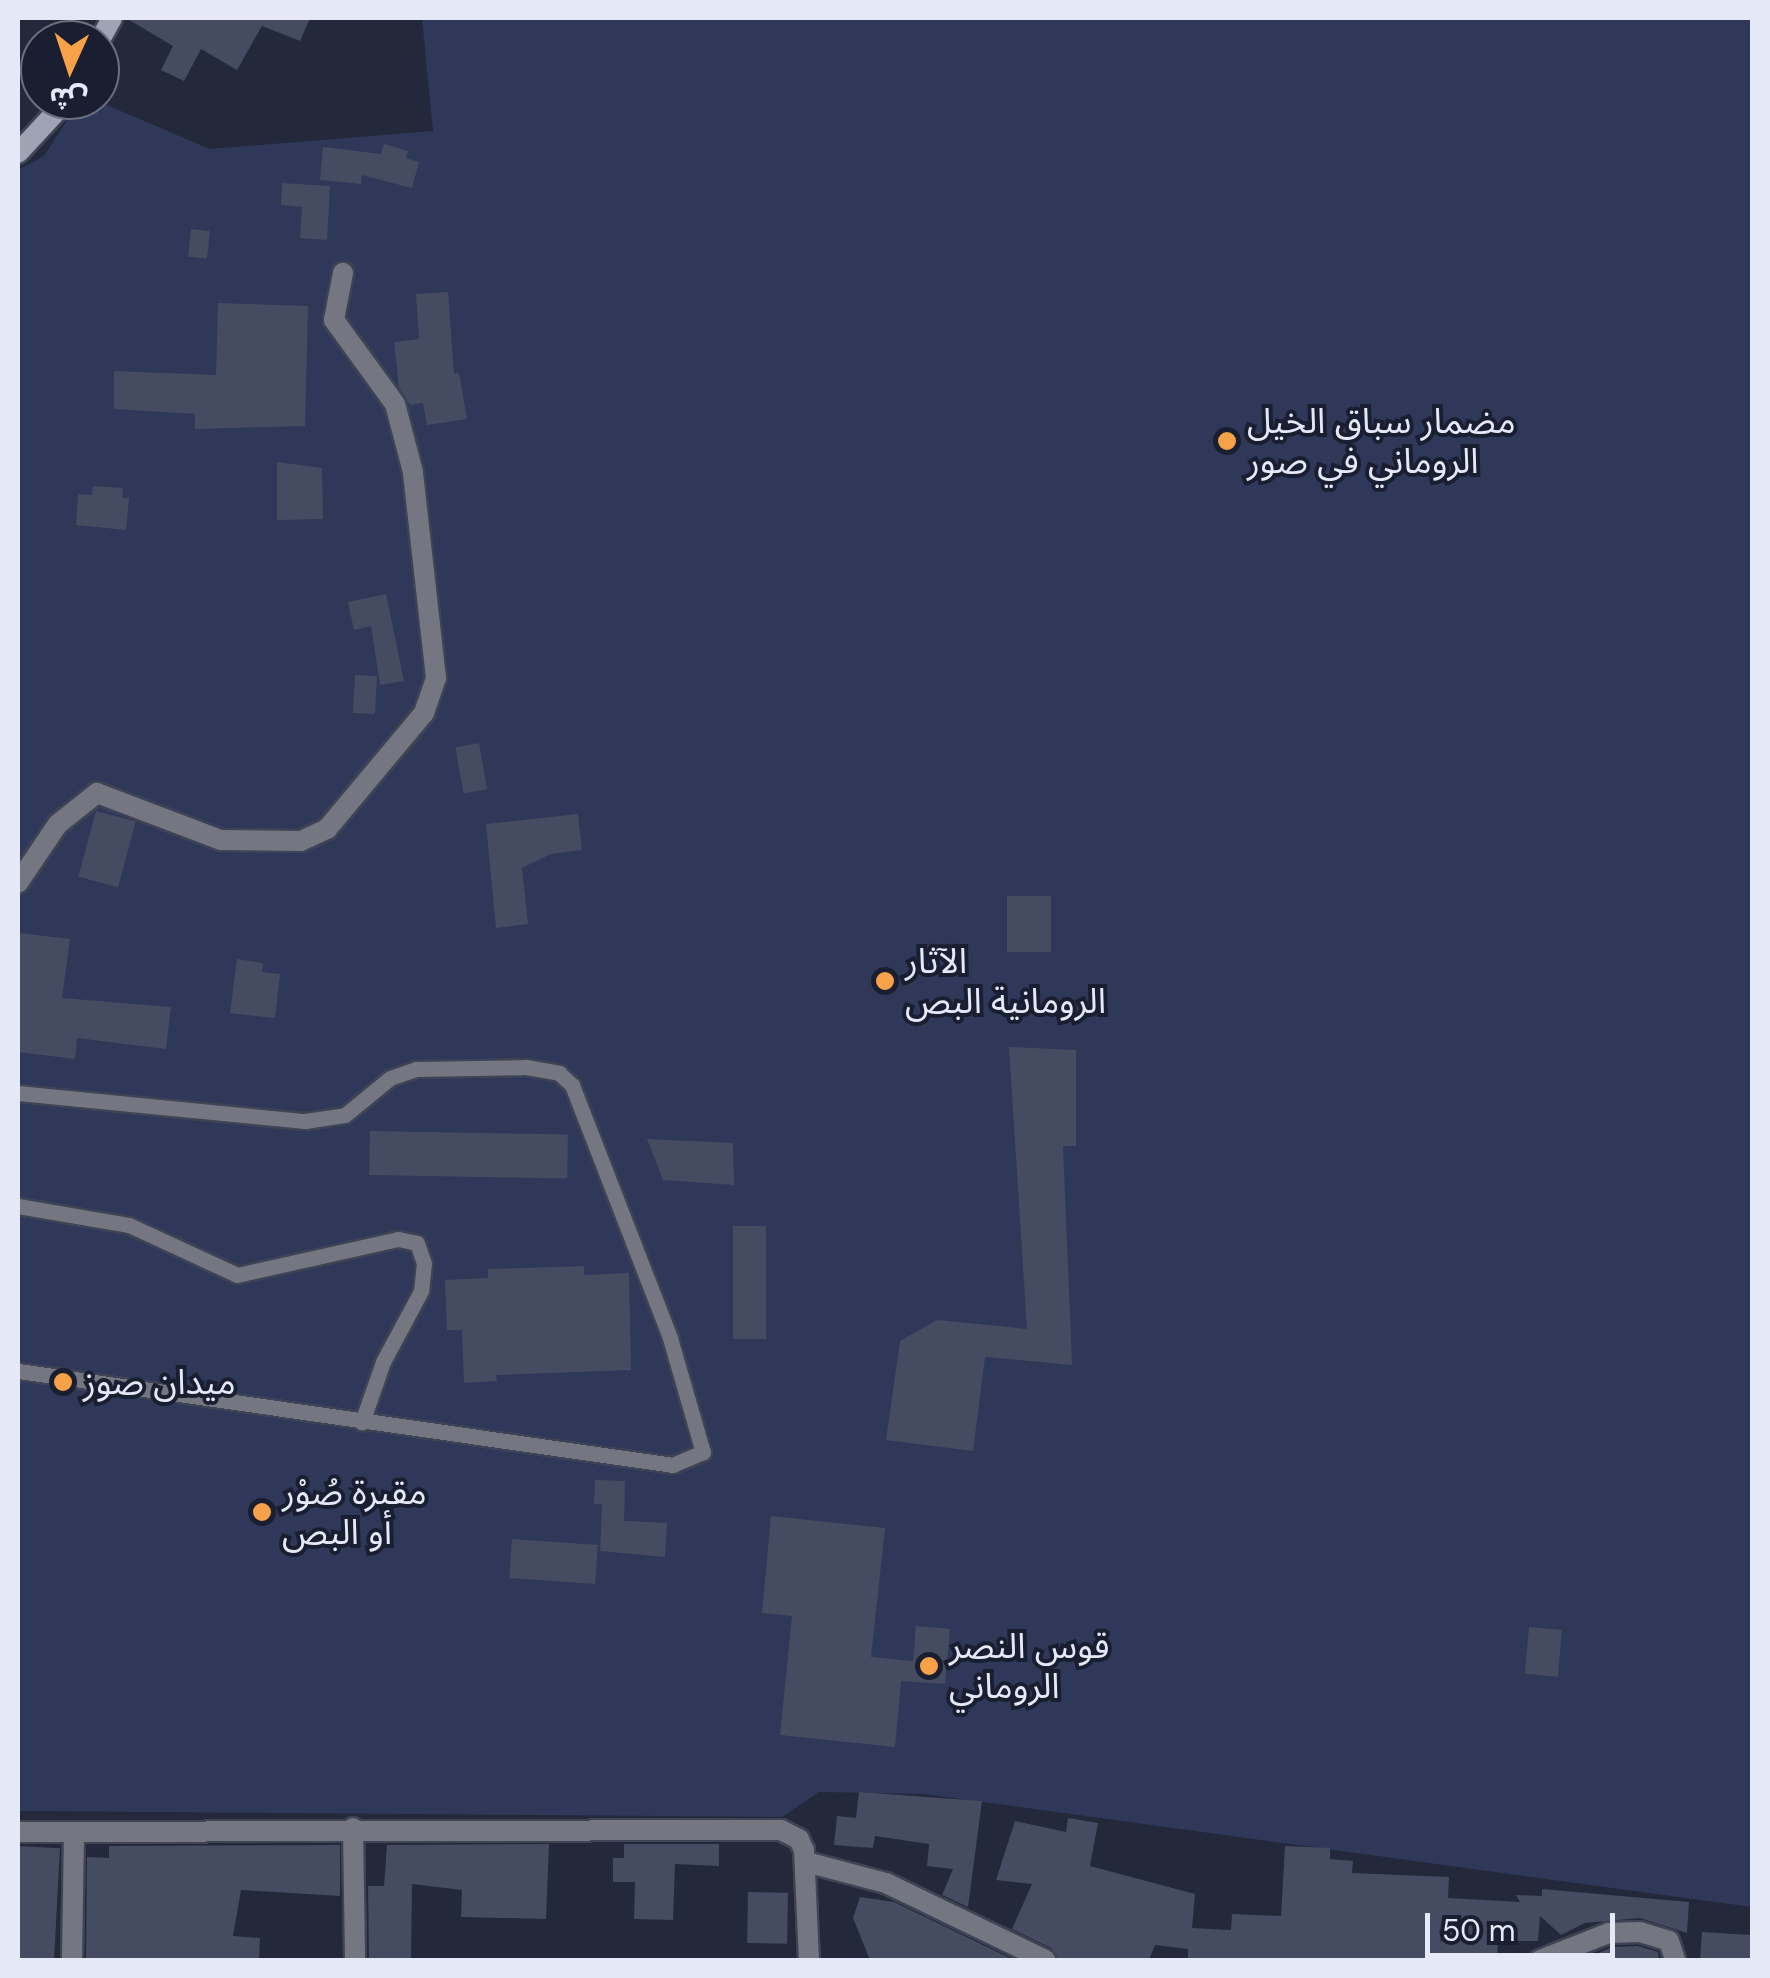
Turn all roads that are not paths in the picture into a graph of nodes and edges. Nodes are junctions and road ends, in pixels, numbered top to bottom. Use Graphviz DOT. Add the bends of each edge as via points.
graph roads {
  1 [pos="48,120"];
  2 [pos="18,153"];
  3 [pos="343,273"];
  4 [pos="18,883"];
  5 [pos="18,1094"];
  6 [pos="18,1206"];
  7 [pos="18,1371"];
  8 [pos="362,1422"];
  9 [pos="353,1828"];
  10 [pos="18,1832"];
  11 [pos="74,1835"];
  12 [pos="806,1862"];
  13 [pos="72,1960"];
  14 [pos="354,1960"];
  15 [pos="809,1960"];
  16 [pos="1045,1960"];
  17 [pos="1540,1960"];
  18 [pos="1675,1960"];
  1 -- 2 [label="main road"];
  3 -- 4 [label="street" via="334,320 394,404 413,472 436,678 424,712 327,829 301,842 221,840 96,793 58,824"];
  5 -- 8 [label="lane" via="305,1122 344,1115 390,1078 416,1069 544,1068 572,1085 670,1338 703,1452 673,1465"];
  6 -- 8 [label="lane" via="129,1224 237,1274 398,1238 417,1244 424,1263 421,1291"];
  7 -- 8 [label="lane"];
  9 -- 11 [label="street"];
  9 -- 12 [label="street" via="770,1829 800,1839"];
  9 -- 14 [label="street"];
  10 -- 11 [label="street"];
  11 -- 13 [label="street"];
  12 -- 15 [label="street"];
  12 -- 16 [label="street" via="886,1884"];
  17 -- 18 [label="street" via="1608,1933 1640,1932 1669,1941"];
}
